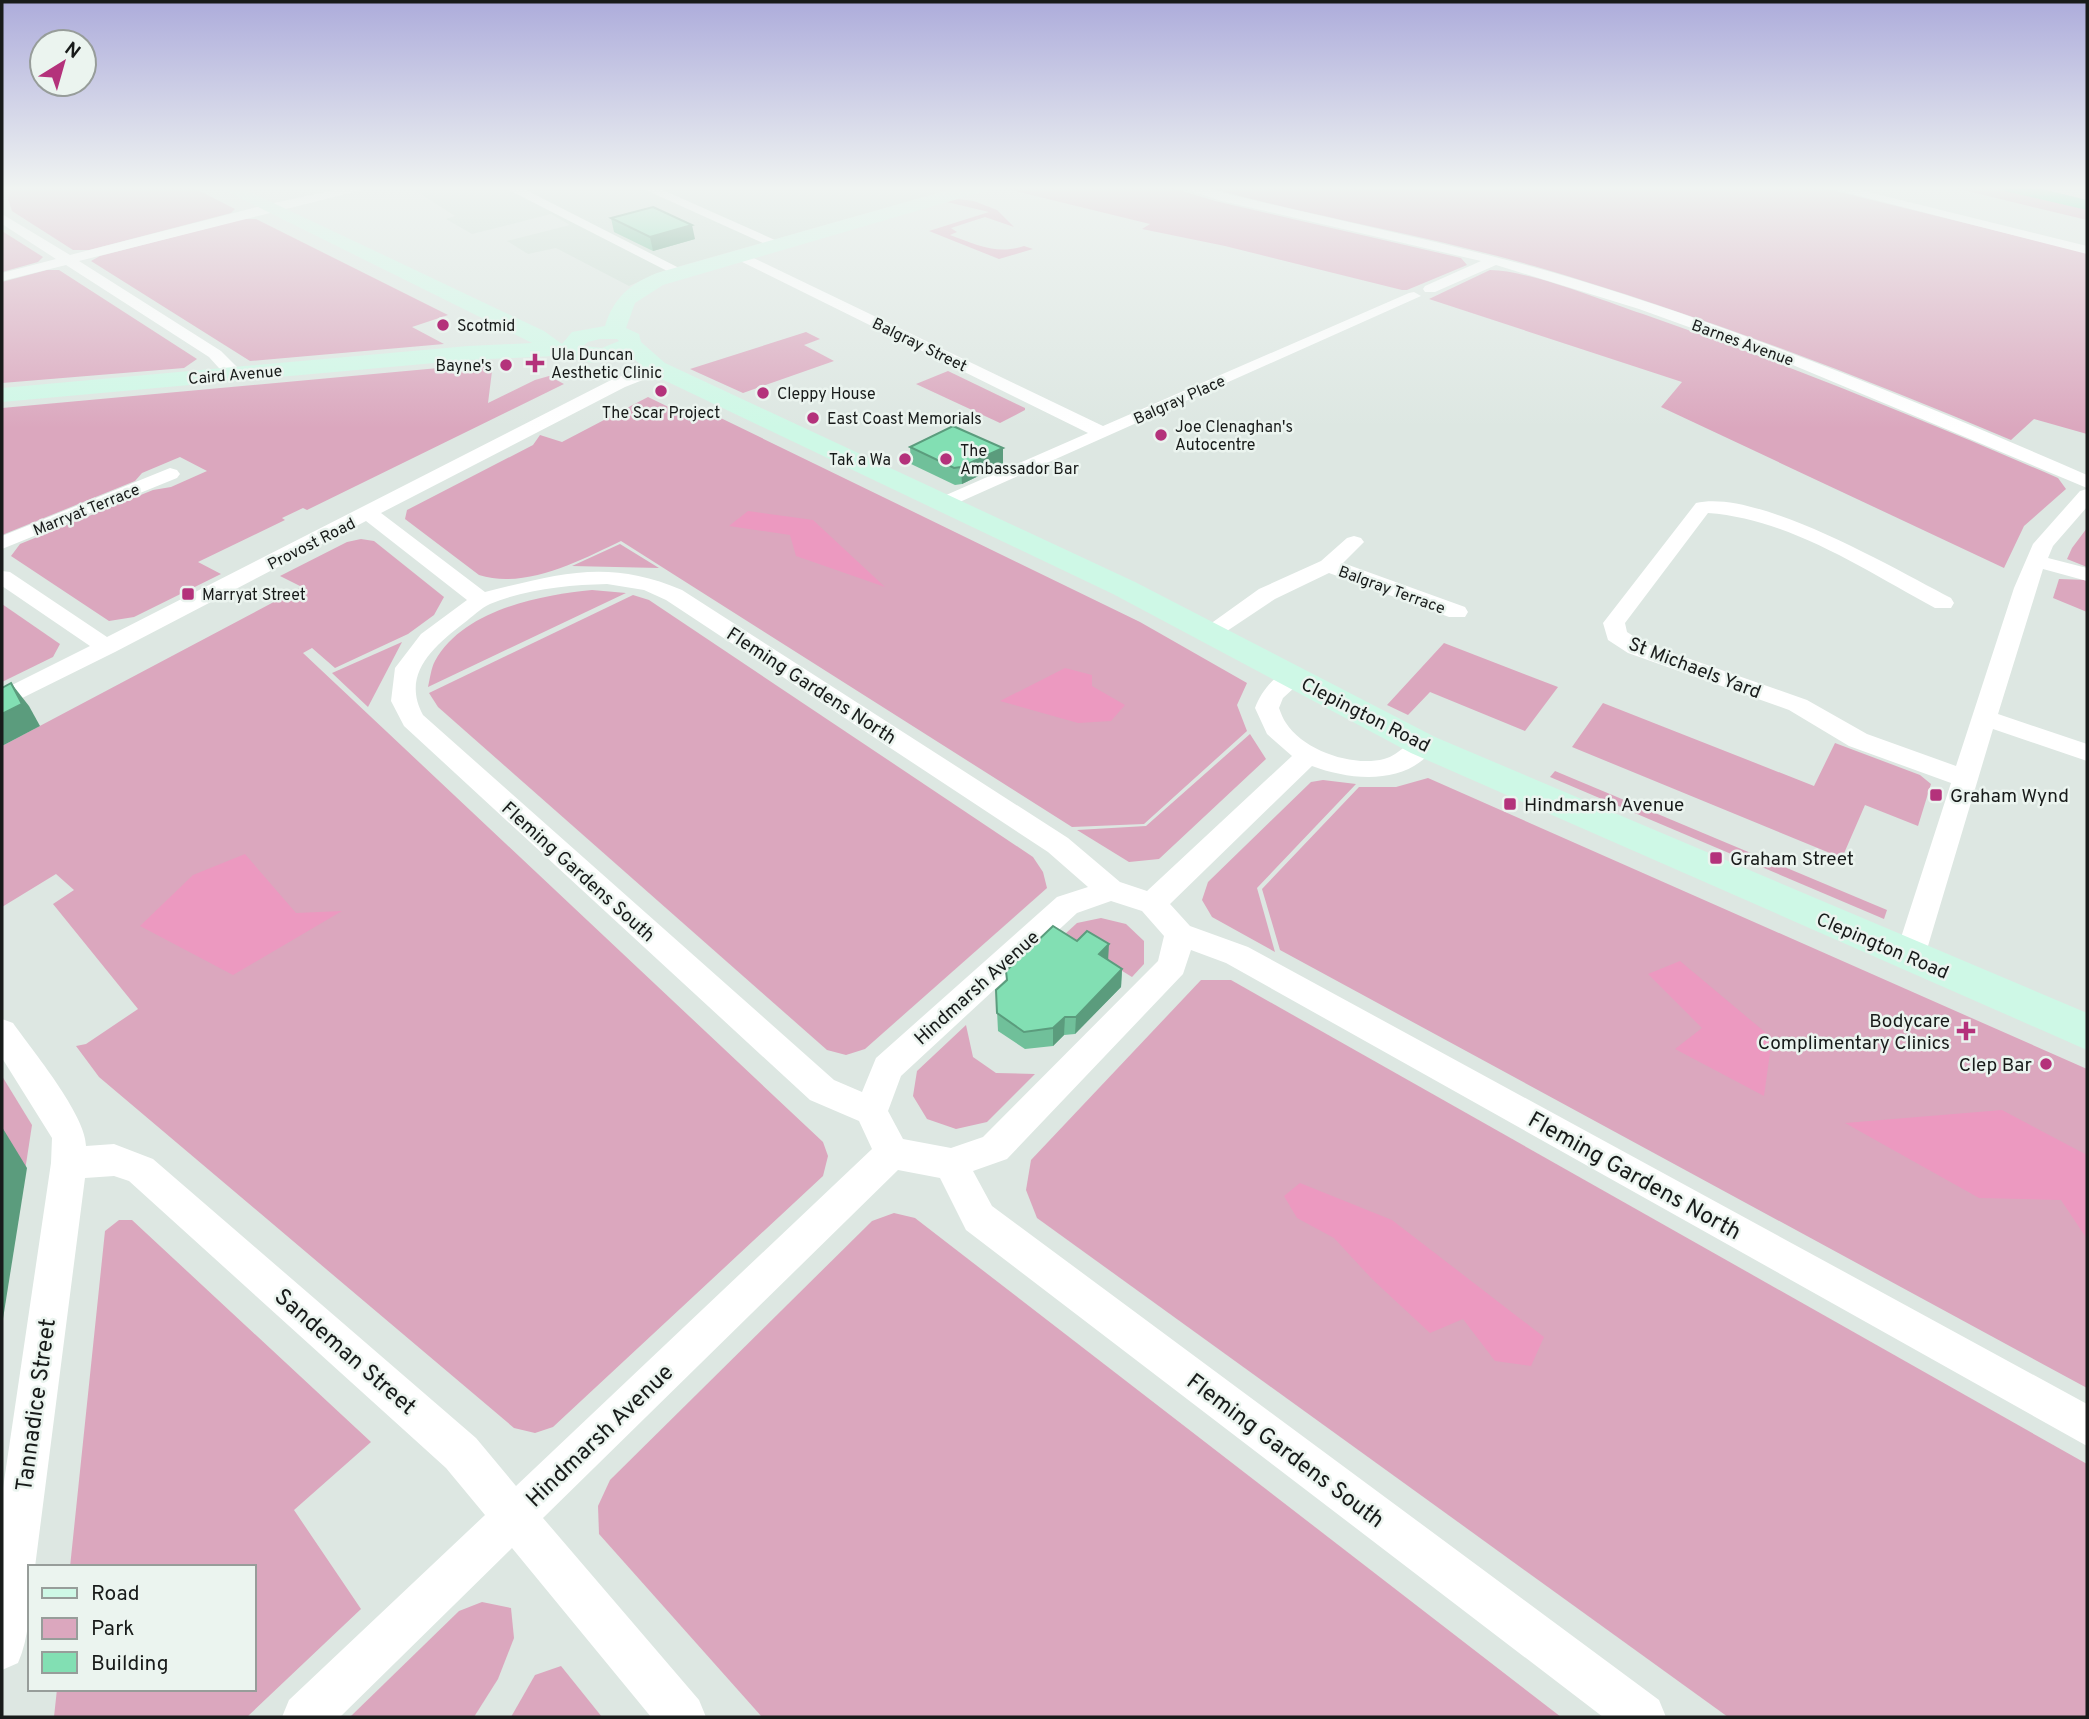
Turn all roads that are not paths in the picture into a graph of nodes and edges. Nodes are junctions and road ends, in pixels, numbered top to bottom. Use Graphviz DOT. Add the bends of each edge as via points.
graph roads {
  1 [pos="38,267"];
  2 [pos="78,267"];
  3 [pos="390,267"];
  4 [pos="670,267"];
  5 [pos="697,267"];
  6 [pos="764,267"];
  7 [pos="1480,267"];
  8 [pos="1514,267"];
  9 [pos="680,272"];
  10 [pos="2,276"];
  11 [pos="622,337"];
  12 [pos="537,339"];
  13 [pos="580,349"];
  14 [pos="468,353"];
  15 [pos="657,368"];
  16 [pos="234,374"];
  17 [pos="619,374"];
  18 [pos="2,395"];
  19 [pos="1102,433"];
  20 [pos="170,474"];
  21 [pos="2087,482"];
  22 [pos="2087,495"];
  23 [pos="944,503"];
  24 [pos="369,514"];
  25 [pos="1353,542"];
  26 [pos="2,543"];
  27 [pos="2037,561"];
  28 [pos="1328,565"];
  29 [pos="2087,575"];
  30 [pos="2,577"];
  31 [pos="481,600"];
  32 [pos="1944,603"];
  33 [pos="1457,612"];
  34 [pos="1210,632"];
  35 [pos="107,646"];
  36 [pos="1294,677"];
  37 [pos="2,700"];
  38 [pos="1986,718"];
  39 [pos="1423,745"];
  40 [pos="2087,753"];
  41 [pos="1307,756"];
  42 [pos="1966,779"];
  43 [pos="1110,890"];
  44 [pos="1152,903"];
  45 [pos="1179,934"];
  46 [pos="1910,956"];
  47 [pos="2,1032"];
  48 [pos="2087,1032"];
  49 [pos="871,1111"];
  50 [pos="892,1153"];
  51 [pos="69,1163"];
  52 [pos="951,1164"];
  53 [pos="2087,1426"];
  54 [pos="514,1517"];
  55 [pos="2,1647"];
  56 [pos="306,1717"];
  57 [pos="682,1717"];
  58 [pos="1642,1717"];
  1 -- 10 [label="street"];
  2 -- 16 [label="street" via="215,354"];
  3 -- 12 [label="street, Clepington Road"];
  4 -- 9 [label="street"];
  5 -- 9 [label="street"];
  6 -- 19 [label="street, Balgray Street"];
  7 -- 19 [label="street, Balgray Place"];
  8 -- 21 [label="street, Barnes Avenue" via="1764,349"];
  9 -- 11 [label="street" via="633,293 622,306"];
  11 -- 13 [label="street, Clepington Road" via="593,333"];
  11 -- 15 [label="street, Clepington Road"];
  12 -- 13 [label="street, Clepington Road"];
  12 -- 14 [label="street, Caird Avenue"];
  12 -- 14 [label="street, Caird Avenue"];
  13 -- 17 [label="street, Clepington Road"];
  14 -- 16 [label="street, Caird Avenue"];
  15 -- 17 [label="street, Clepington Road"];
  15 -- 23 [label="street, Clepington Road"];
  16 -- 18 [label="street, Caird Avenue"];
  17 -- 24 [label="street, Provost Road"];
  19 -- 23 [label="street, Balgray Place"];
  20 -- 26 [label="street, Marryat Terrace"];
  22 -- 27 [label="street" via="2052,532"];
  23 -- 34 [label="street, Clepington Road"];
  24 -- 31 [label="street"];
  24 -- 35 [label="street, Provost Road"];
  25 -- 28 [label="street, Balgray Terrace"];
  27 -- 29 [label="street"];
  27 -- 38 [label="street"];
  28 -- 33 [label="street, Balgray Terrace"];
  28 -- 34 [label="street, Balgray Terrace" via="1268,594"];
  30 -- 35 [label="street"];
  31 -- 43 [label="street, Fleming Gardens North" via="563,579 607,578 649,584 674,595 1058,845"];
  31 -- 49 [label="street, Fleming Gardens South" via="429,639 407,668 403,701 413,720 822,1090"];
  32 -- 42 [label="street, St Michaels Yard" via="1858,569 1800,530 1741,510 1703,507 1614,622 1616,635 1636,648 1798,705 1858,740"];
  34 -- 36 [label="street, Clepington Road"];
  35 -- 37 [label="street, Provost Road"];
  36 -- 39 [label="street, Clepington Road"];
  36 -- 41 [label="street" via="1272,695 1267,708 1275,728"];
  38 -- 40 [label="street"];
  38 -- 42 [label="street"];
  39 -- 41 [label="street" via="1397,764 1379,767 1354,768"];
  39 -- 46 [label="street, Clepington Road"];
  41 -- 44 [label="street"];
  42 -- 46 [label="street"];
  43 -- 44 [label="street"];
  43 -- 49 [label="street, Hindmarsh Avenue" via="1067,905 906,1051 888,1068"];
  44 -- 45 [label="street"];
  45 -- 52 [label="street" via="1172,966 995,1148"];
  45 -- 53 [label="street, Fleming Gardens North" via="1237,955"];
  46 -- 48 [label="street, Clepington Road"];
  47 -- 51 [label="street" via="69,1137"];
  49 -- 50 [label="street"];
  50 -- 52 [label="street"];
  50 -- 54 [label="street, Hindmarsh Avenue"];
  51 -- 54 [label="street, Sandeman Street" via="114,1160 141,1170 461,1453"];
  51 -- 55 [label="street, Tannadice Street"];
  52 -- 58 [label="street, Fleming Gardens South" via="979,1218"];
  54 -- 56 [label="street, Hindmarsh Avenue"];
  54 -- 57 [label="street, Sandeman Street"];
}
